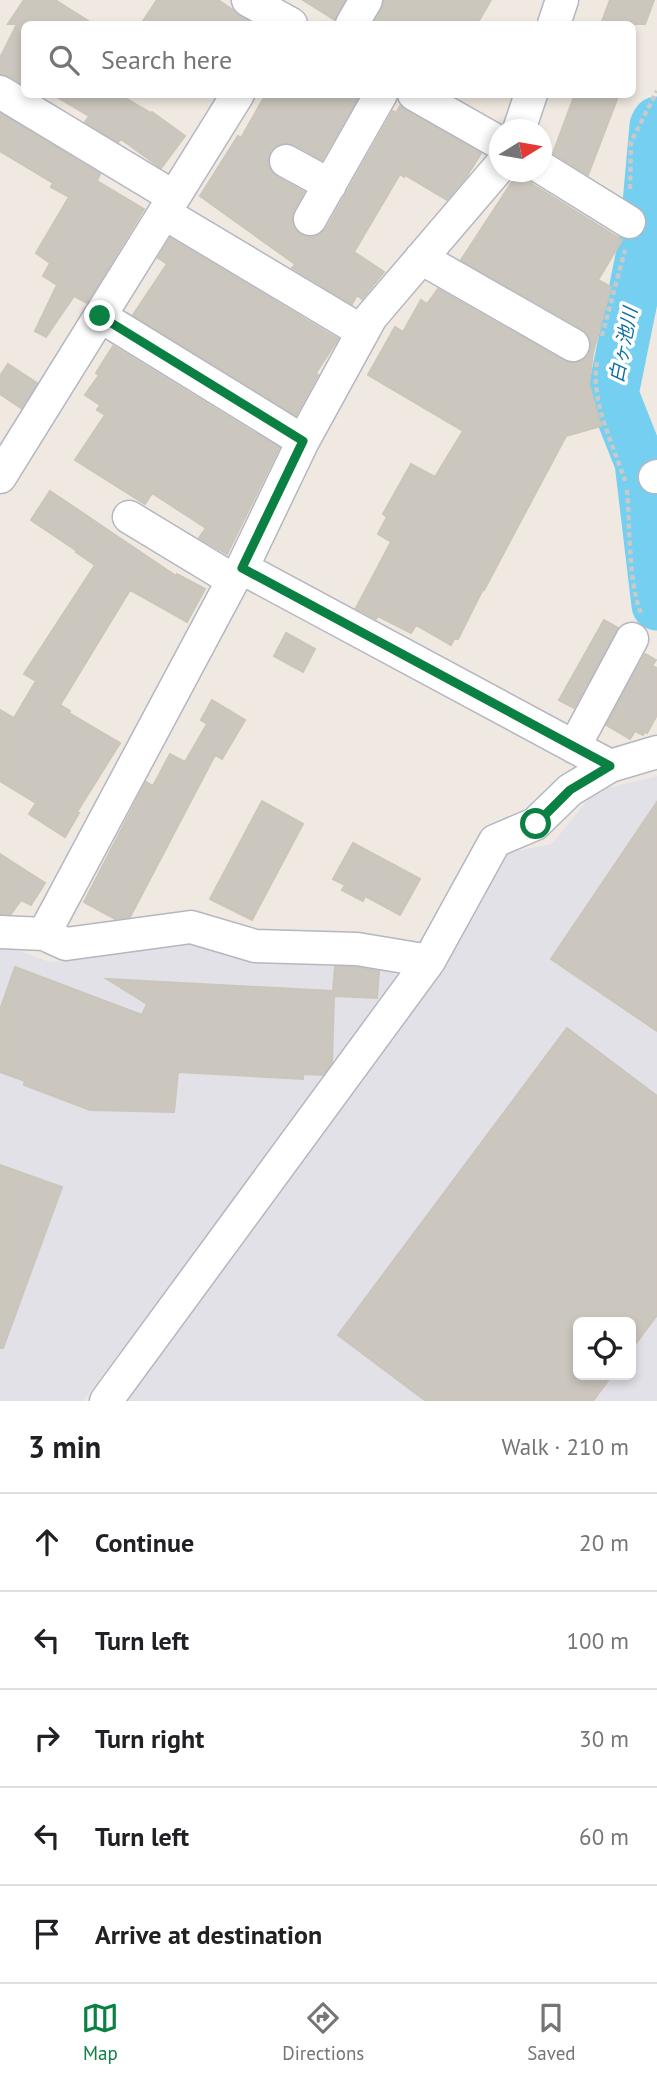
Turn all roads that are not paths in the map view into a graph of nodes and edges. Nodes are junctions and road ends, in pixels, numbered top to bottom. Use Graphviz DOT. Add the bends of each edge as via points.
graph roads {
  1 [pos="248,0"];
  2 [pos="366,0"];
  3 [pos="562,0"];
  4 [pos="282,21"];
  5 [pos="354,21"];
  6 [pos="555,21"];
  7 [pos="0,92"];
  8 [pos="236,98"];
  9 [pos="379,98"];
  10 [pos="421,98"];
  11 [pos="530,98"];
  12 [pos="523,119"];
  13 [pos="489,137"];
  14 [pos="286,161"];
  15 [pos="552,175"];
  16 [pos="489,178"];
  17 [pos="330,185"];
  18 [pos="169,205"];
  19 [pos="310,219"];
  20 [pos="629,222"];
  21 [pos="421,258"];
  22 [pos="100,316"];
  23 [pos="363,332"];
  24 [pos="591,345"];
  25 [pos="9,440"];
  26 [pos="303,441"];
  27 [pos="0,477"];
  28 [pos="129,517"];
  29 [pos="237,574"];
  30 [pos="638,628"];
  31 [pos="574,747"];
  32 [pos="657,752"];
  33 [pos="610,766"];
  34 [pos="0,932"];
  35 [pos="44,934"];
  36 [pos="429,961"];
  37 [pos="106,1401"];
  1 -- 4 [label="street"];
  2 -- 5 [label="street"];
  3 -- 6 [label="street"];
  7 -- 18 [label="street"];
  8 -- 18 [label="street"];
  9 -- 17 [label="street"];
  10 -- 13 [label="street"];
  11 -- 12 [label="street"];
  14 -- 17 [label="street"];
  15 -- 20 [label="street"];
  16 -- 21 [label="street"];
  17 -- 19 [label="street"];
  18 -- 22 [label="street"];
  18 -- 23 [label="street"];
  21 -- 23 [label="street"];
  21 -- 24 [label="street"];
  22 -- 25 [label="street"];
  22 -- 26 [label="street"];
  23 -- 26 [label="street"];
  25 -- 27 [label="street"];
  26 -- 29 [label="street"];
  28 -- 29 [label="street"];
  29 -- 31 [label="street"];
  29 -- 35 [label="street"];
  30 -- 31 [label="street"];
  31 -- 33 [label="street"];
  32 -- 33 [label="street"];
  33 -- 36 [label="street" via="570,790 536,824 495,841"];
  34 -- 35 [label="street"];
  35 -- 36 [label="street" via="66,944 191,927 255,946 357,949"];
  36 -- 37 [label="street"];
}
